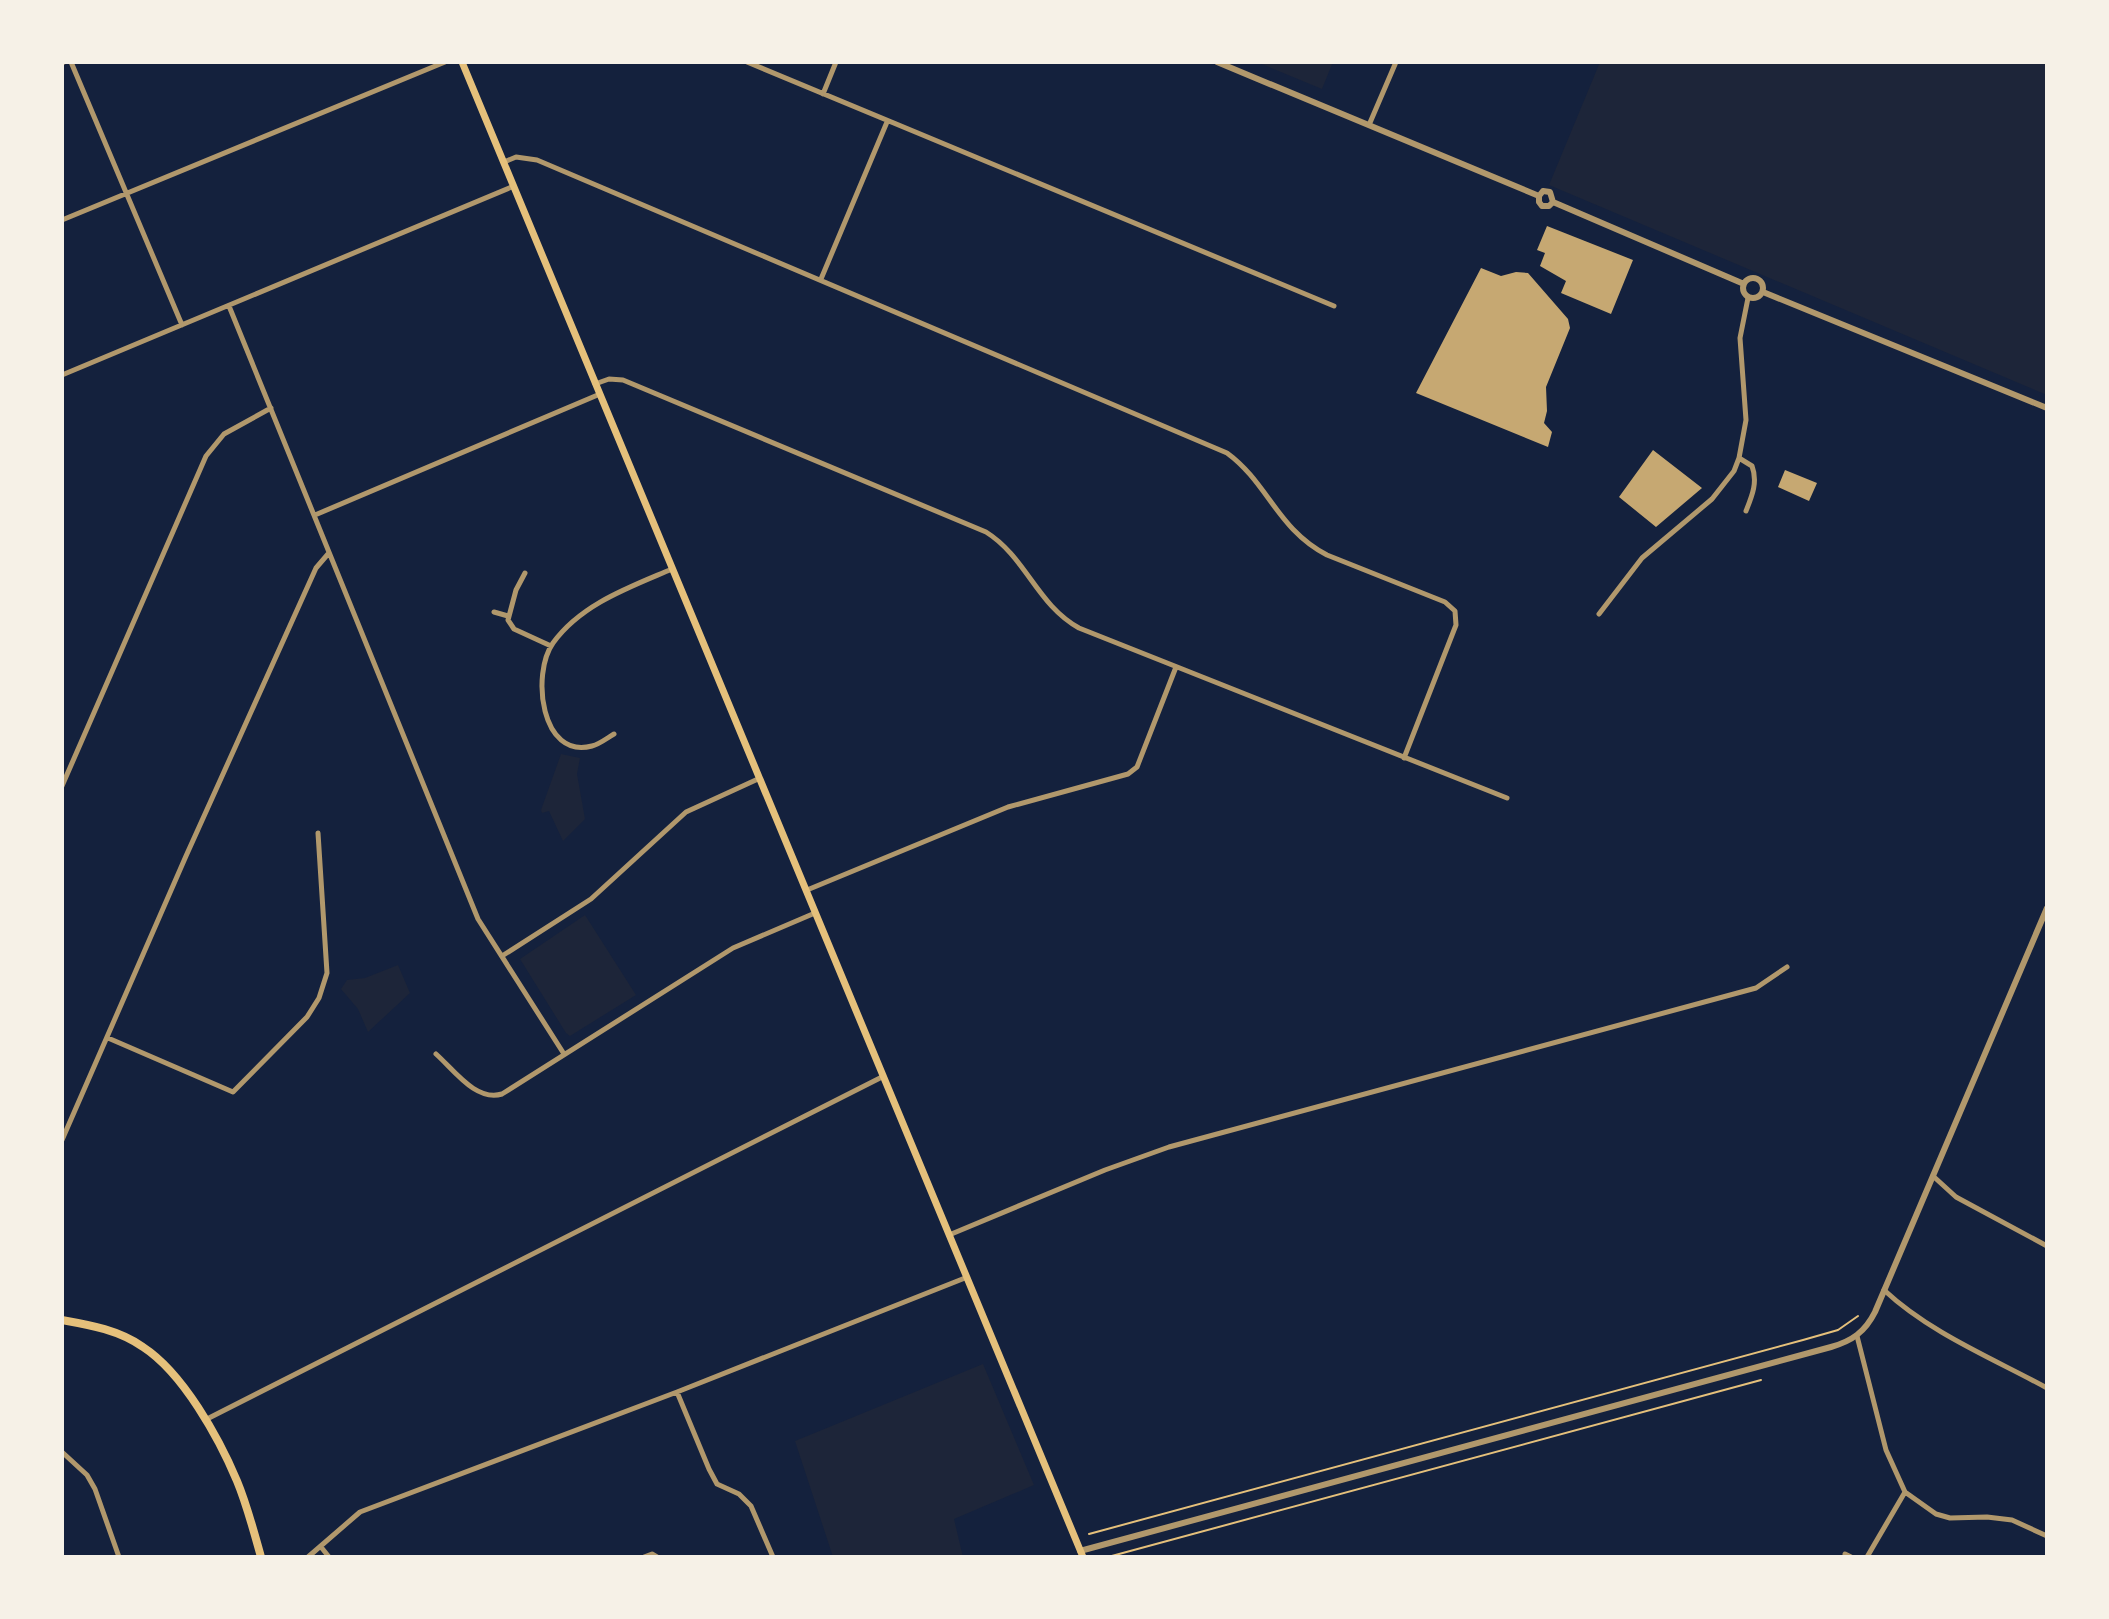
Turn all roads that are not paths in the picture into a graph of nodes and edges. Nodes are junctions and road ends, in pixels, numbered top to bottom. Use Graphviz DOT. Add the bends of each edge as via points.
graph roads {
  1 [pos="71,62"];
  2 [pos="445,62"];
  3 [pos="462,62"];
  4 [pos="747,62"];
  5 [pos="836,62"];
  6 [pos="1217,62"];
  7 [pos="1396,62"];
  8 [pos="823,94"];
  9 [pos="887,122"];
  10 [pos="1369,125"];
  11 [pos="504,162"];
  12 [pos="514,186"];
  13 [pos="127,194"];
  14 [pos="62,220"];
  15 [pos="821,279"];
  16 [pos="1744,284"];
  17 [pos="1763,292"];
  18 [pos="1748,298"];
  19 [pos="229,306"];
  20 [pos="1334,306"];
  21 [pos="182,325"];
  22 [pos="62,375"];
  23 [pos="595,384"];
  24 [pos="600,394"];
  25 [pos="271,408"];
  26 [pos="2047,408"];
  27 [pos="1739,458"];
  28 [pos="1746,511"];
  29 [pos="315,515"];
  30 [pos="328,554"];
  31 [pos="672,569"];
  32 [pos="525,573"];
  33 [pos="494,612"];
  34 [pos="1599,614"];
  35 [pos="508,616"];
  36 [pos="551,646"];
  37 [pos="1176,667"];
  38 [pos="614,734"];
  39 [pos="1404,758"];
  40 [pos="758,779"];
  41 [pos="62,786"];
  42 [pos="1507,798"];
  43 [pos="318,833"];
  44 [pos="806,891"];
  45 [pos="2047,908"];
  46 [pos="815,913"];
  47 [pos="502,956"];
  48 [pos="1787,967"];
  49 [pos="108,1038"];
  50 [pos="436,1054"];
  51 [pos="564,1054"];
  52 [pos="882,1077"];
  53 [pos="62,1140"];
  54 [pos="1932,1175"];
  55 [pos="948,1236"];
  56 [pos="2047,1245"];
  57 [pos="965,1278"];
  58 [pos="1884,1290"];
  59 [pos="62,1320"];
  60 [pos="1857,1336"];
  61 [pos="2047,1388"];
  62 [pos="677,1392"];
  63 [pos="205,1420"];
  64 [pos="62,1452"];
  65 [pos="1905,1492"];
  66 [pos="2047,1536"];
  67 [pos="321,1547"];
  68 [pos="1082,1554"];
  69 [pos="119,1557"];
  70 [pos="261,1557"];
  71 [pos="308,1557"];
  72 [pos="329,1557"];
  73 [pos="644,1557"];
  74 [pos="657,1557"];
  75 [pos="773,1557"];
  76 [pos="1867,1557"];
  1 -- 13 [label="street"];
  2 -- 13 [label="street"];
  3 -- 11 [label="main road"];
  4 -- 8 [label="street"];
  5 -- 8 [label="street"];
  6 -- 10 [label="street"];
  7 -- 10 [label="street"];
  8 -- 9 [label="street"];
  9 -- 15 [label="street"];
  9 -- 20 [label="street"];
  10 -- 16 [label="street" via="1539,196 1542,206 1553,202"];
  11 -- 12 [label="main road"];
  11 -- 15 [label="street" via="537,160"];
  12 -- 19 [label="street"];
  12 -- 23 [label="main road"];
  13 -- 14 [label="street"];
  13 -- 21 [label="street"];
  15 -- 39 [label="street" via="1220,448 1250,473 1275,510 1310,546 1449,604 1456,625"];
  16 -- 17 [label="street" via="1759,280"];
  16 -- 18 [label="street"];
  17 -- 18 [label="street"];
  17 -- 26 [label="street"];
  18 -- 27 [label="street" via="1740,338 1746,420"];
  19 -- 21 [label="street"];
  19 -- 25 [label="street"];
  21 -- 22 [label="street"];
  23 -- 24 [label="main road"];
  23 -- 37 [label="street" via="623,380 986,532 1012,553 1061,617"];
  24 -- 29 [label="street"];
  24 -- 31 [label="main road"];
  25 -- 29 [label="street"];
  25 -- 41 [label="street" via="224,434 206,456"];
  27 -- 28 [label="street" via="1754,470"];
  27 -- 34 [label="street" via="1720,491 1642,558"];
  29 -- 30 [label="street"];
  30 -- 47 [label="street" via="478,919"];
  30 -- 49 [label="street" via="316,568"];
  31 -- 36 [label="street" via="596,605"];
  31 -- 40 [label="main road"];
  32 -- 35 [label="street"];
  33 -- 35 [label="street"];
  35 -- 36 [label="street" via="514,629"];
  36 -- 38 [label="street" via="541,695 558,735 586,747"];
  37 -- 39 [label="street"];
  37 -- 44 [label="street" via="1137,767 1128,774 1008,807"];
  39 -- 42 [label="street"];
  40 -- 44 [label="main road"];
  40 -- 47 [label="street" via="686,812 591,899"];
  43 -- 49 [label="street" via="327,973 319,998 233,1092"];
  44 -- 46 [label="main road"];
  45 -- 54 [label="street"];
  46 -- 51 [label="street" via="733,948"];
  46 -- 52 [label="main road"];
  47 -- 51 [label="street"];
  48 -- 55 [label="street" via="1756,988 1169,1147"];
  49 -- 53 [label="street"];
  50 -- 51 [label="street" via="490,1097"];
  52 -- 55 [label="main road"];
  52 -- 63 [label="street"];
  54 -- 56 [label="street" via="1949,1191"];
  54 -- 58 [label="street"];
  55 -- 57 [label="main road"];
  57 -- 62 [label="street"];
  57 -- 68 [label="main road"];
  58 -- 60 [label="street"];
  58 -- 61 [label="street" via="1902,1307"];
  59 -- 63 [label="main road" via="108,1330 143,1346 182,1385"];
  60 -- 65 [label="street" via="1886,1450"];
  60 -- 68 [label="street"];
  62 -- 67 [label="street" via="360,1512"];
  62 -- 75 [label="street" via="717,1484 751,1506"];
  63 -- 70 [label="main road" via="237,1480"];
  64 -- 69 [label="street" via="95,1489"];
  65 -- 66 [label="street" via="1936,1514 2012,1520"];
  65 -- 76 [label="street"];
  67 -- 71 [label="street"];
  67 -- 72 [label="street"];
  73 -- 74 [label="street"];
}
